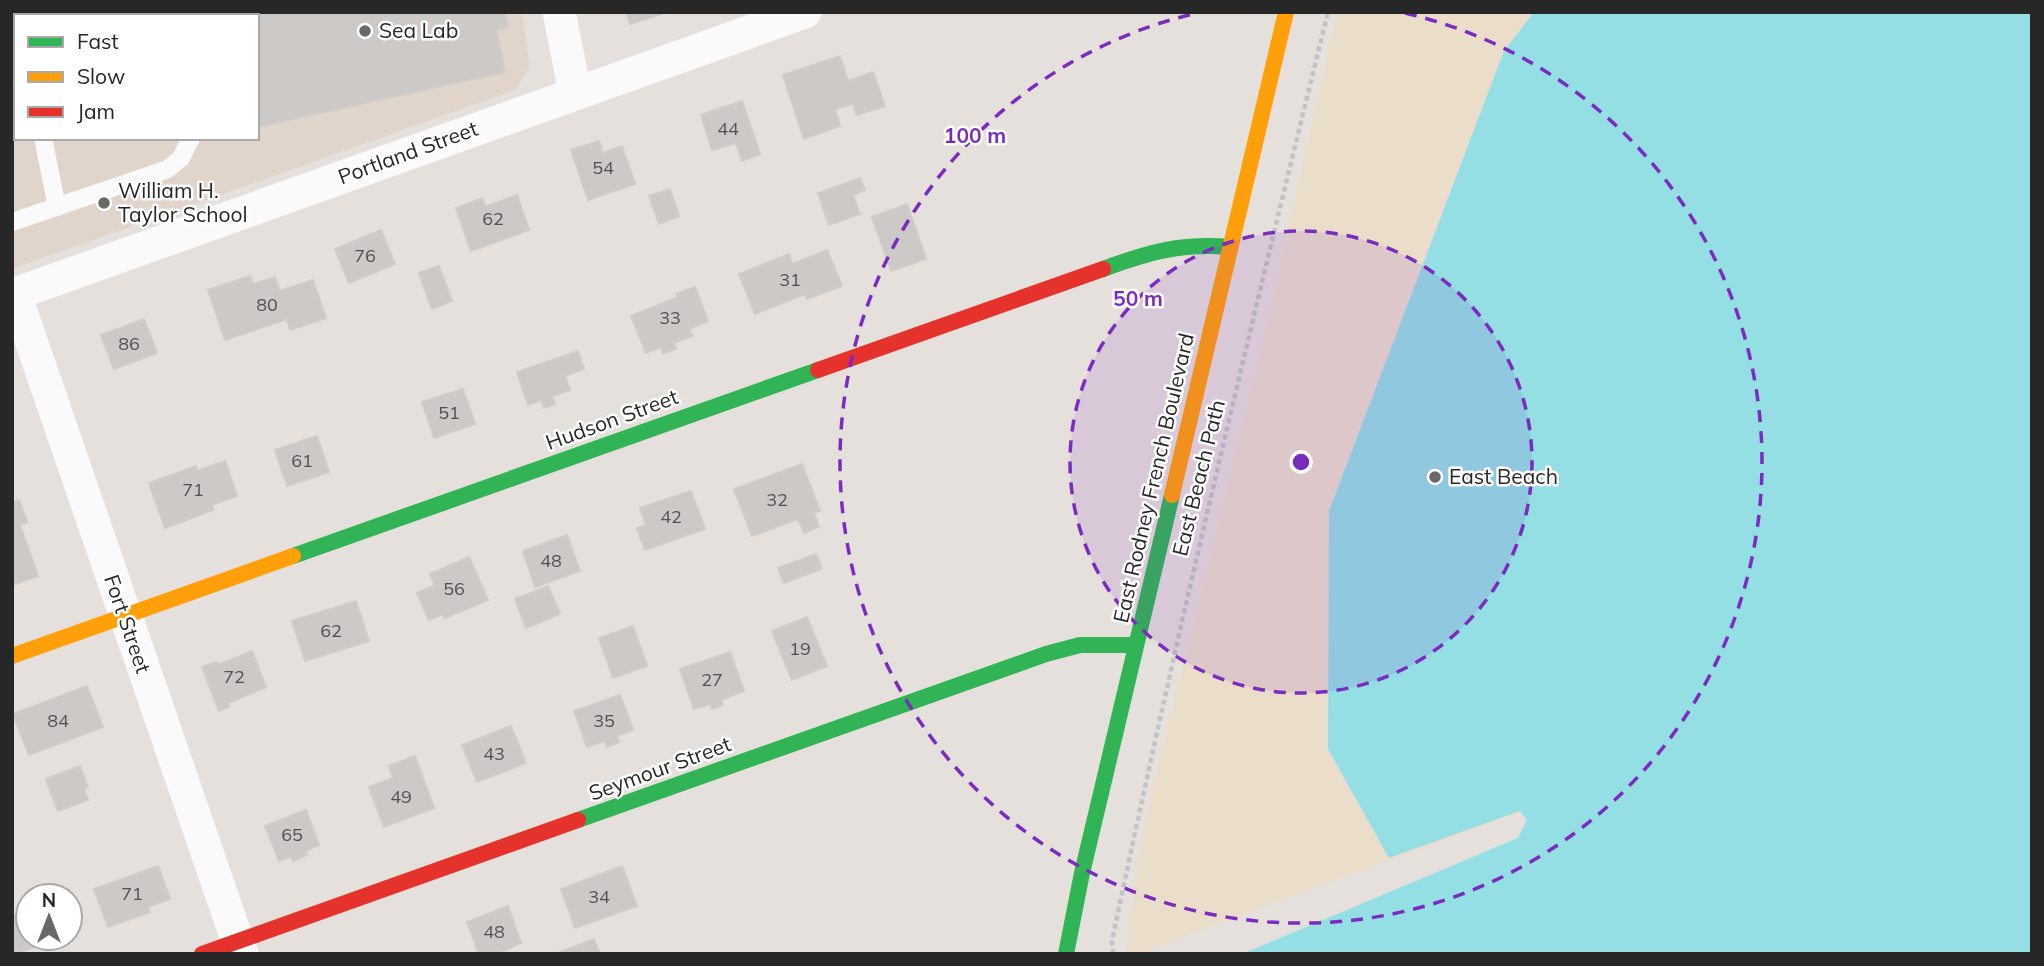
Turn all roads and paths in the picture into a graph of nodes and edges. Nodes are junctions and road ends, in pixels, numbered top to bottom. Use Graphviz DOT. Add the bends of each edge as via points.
graph roads {
  1 [pos="559,12"];
  2 [pos="805,12"];
  3 [pos="1286,12"];
  4 [pos="1328,12"];
  5 [pos="575,93"];
  6 [pos="43,140"];
  7 [pos="190,140"];
  8 [pos="57,207"];
  9 [pos="12,222"];
  10 [pos="1230,247"];
  11 [pos="13,291"];
  12 [pos="124,616"];
  13 [pos="1136,645"];
  14 [pos="12,656"];
  15 [pos="240,947"];
  16 [pos="202,954"];
  17 [pos="1066,954"];
  18 [pos="1113,954"];
  1 -- 5 [label="street"];
  2 -- 5 [label="street, Portland Street"];
  3 -- 10 [label="street, East Rodney French Boulevard"];
  4 -- 18 [label="path, East Beach Path" via="1184,607 1135,823"];
  5 -- 11 [label="street, Portland Street"];
  6 -- 8 [label="lane"];
  7 -- 8 [label="lane" via="181,159 168,169"];
  8 -- 9 [label="lane"];
  10 -- 12 [label="street, Hudson Street" via="1194,244 1153,251"];
  10 -- 13 [label="street, East Rodney French Boulevard"];
  11 -- 12 [label="street, Fort Street"];
  12 -- 14 [label="street, Hudson Street"];
  12 -- 15 [label="street, Fort Street"];
  13 -- 15 [label="street, Seymour Street" via="1080,645 1046,653"];
  13 -- 17 [label="street, East Rodney French Boulevard"];
  15 -- 16 [label="street, Seymour Street"];
}
